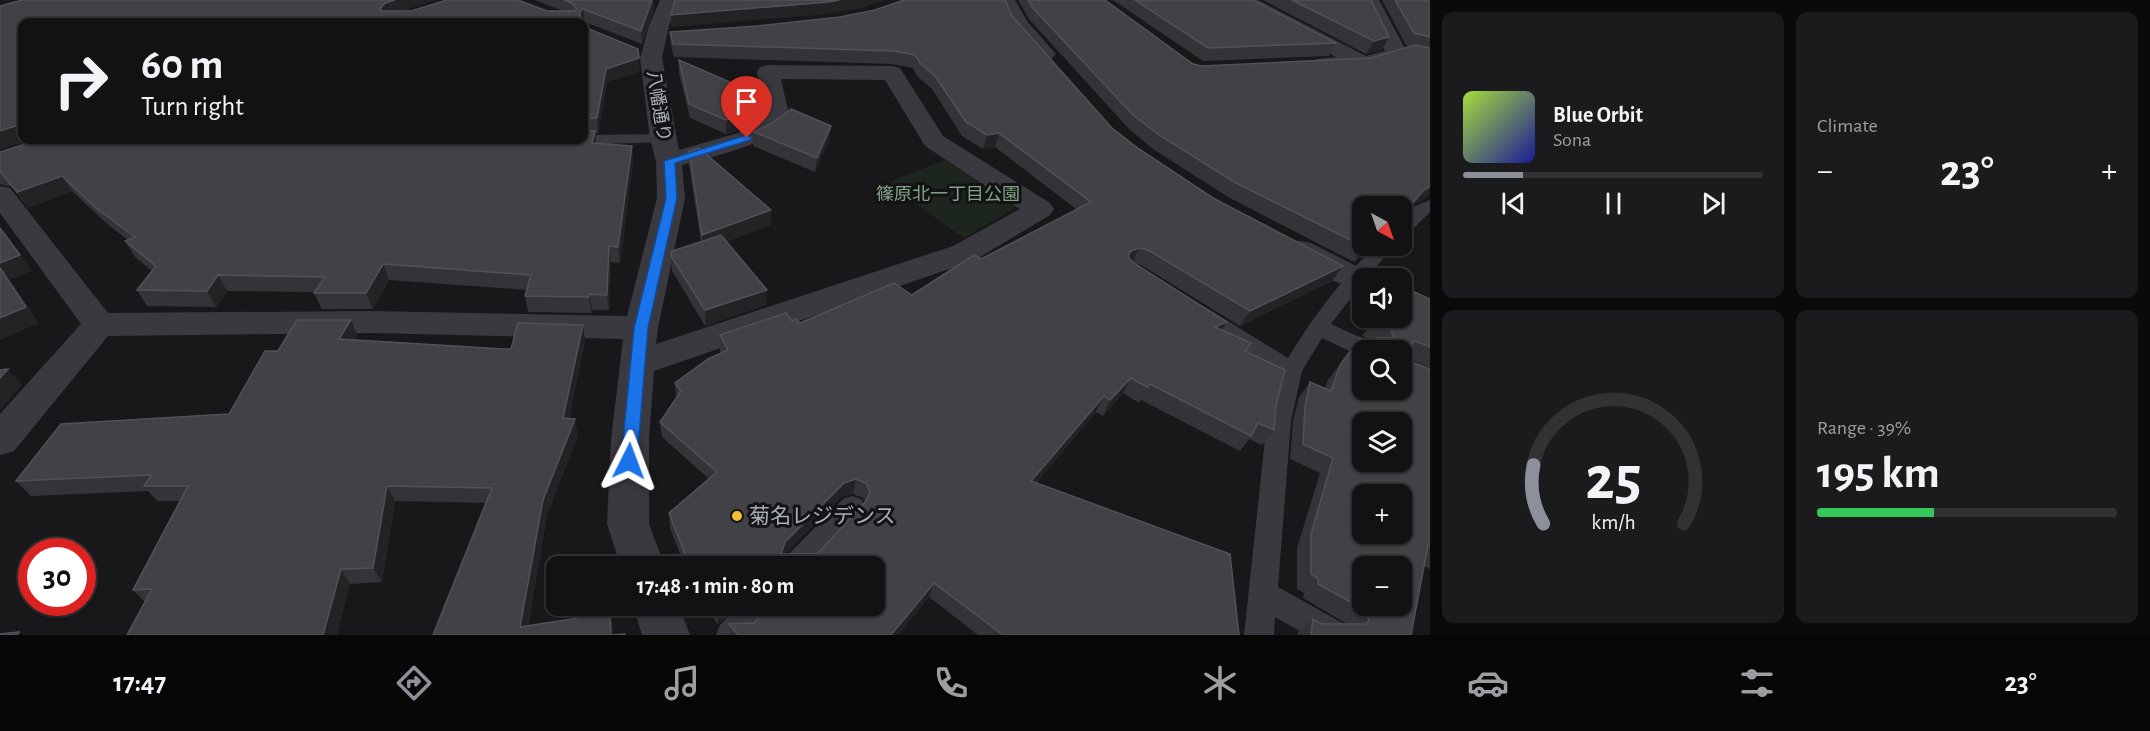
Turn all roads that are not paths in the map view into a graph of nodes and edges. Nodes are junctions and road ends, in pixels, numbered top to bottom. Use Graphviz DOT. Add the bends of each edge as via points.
graph roads {
  1 [pos="669,0"];
  2 [pos="1006,0"];
  3 [pos="1244,0"];
  4 [pos="1370,0"];
  5 [pos="1362,63"];
  6 [pos="1306,65"];
  7 [pos="1064,75"];
  8 [pos="588,143"];
  9 [pos="666,150"];
  10 [pos="0,194"];
  11 [pos="1427,209"];
  12 [pos="1412,221"];
  13 [pos="1275,237"];
  14 [pos="1377,256"];
  15 [pos="1365,268"];
  16 [pos="1352,277"];
  17 [pos="1352,283"];
  18 [pos="1183,302"];
  19 [pos="99,325"];
  20 [pos="1318,327"];
  21 [pos="641,328"];
  22 [pos="1352,343"];
  23 [pos="637,364"];
  24 [pos="1292,371"];
  25 [pos="0,440"];
  26 [pos="852,507"];
  27 [pos="639,556"];
  28 [pos="805,556"];
  29 [pos="1264,595"];
  30 [pos="659,616"];
  31 [pos="748,616"];
  32 [pos="666,635"];
  33 [pos="730,635"];
  34 [pos="1259,635"];
  35 [pos="1335,635"];
  1 -- 9 [label="street, 八幡通り" via="655,45"];
  2 -- 7 [label="street" via="1018,23"];
  3 -- 5 [label="street"];
  4 -- 5 [label="street" via="1403,51"];
  5 -- 6 [label="street"];
  8 -- 9 [label="lane"];
  9 -- 21 [label="street, 八幡通り" via="671,198"];
  9 -- 23 [label="street" via="747,138 778,119 768,72 891,73 934,141 1040,209 963,253"];
  10 -- 19 [label="street"];
  11 -- 12 [label="lane"];
  13 -- 16 [label="street"];
  14 -- 15 [label="lane"];
  17 -- 20 [label="lane"];
  18 -- 24 [label="lane"];
  19 -- 21 [label="street" via="371,322"];
  19 -- 25 [label="street"];
  20 -- 22 [label="lane"];
  20 -- 24 [label="lane"];
  21 -- 23 [label="street, 八幡通り"];
  23 -- 27 [label="street, 八幡通り" via="628,524"];
  24 -- 29 [label="lane" via="1279,421"];
  26 -- 28 [label="lane"];
  29 -- 34 [label="lane"];
  29 -- 35 [label="lane"];
  30 -- 32 [label="street"];
  31 -- 33 [label="lane"];
}
